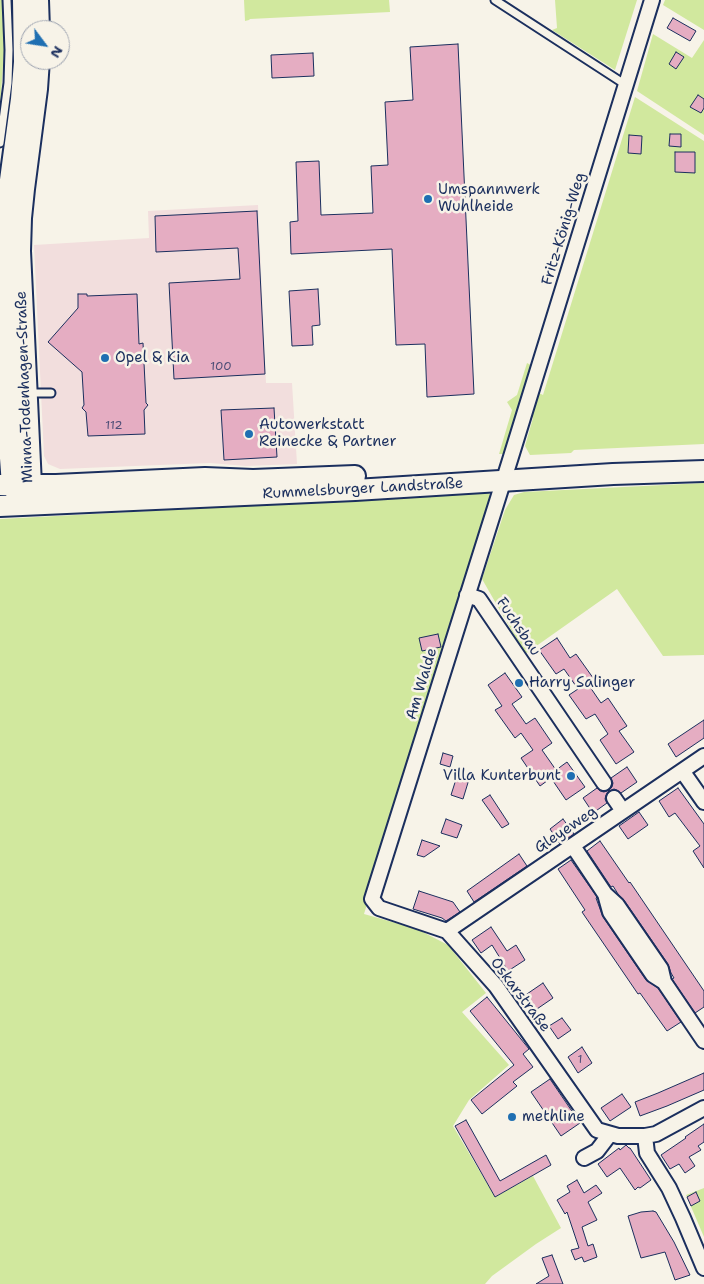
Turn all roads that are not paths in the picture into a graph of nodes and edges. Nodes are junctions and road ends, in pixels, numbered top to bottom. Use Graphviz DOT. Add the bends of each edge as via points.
graph roads {
  1 [pos="7,0"];
  2 [pos="23,0"];
  3 [pos="38,0"];
  4 [pos="495,0"];
  5 [pos="652,0"];
  6 [pos="39,20"];
  7 [pos="38,70"];
  8 [pos="626,85"];
  9 [pos="0,143"];
  10 [pos="51,393"];
  11 [pos="26,394"];
  12 [pos="704,459"];
  13 [pos="704,471"];
  14 [pos="505,474"];
  15 [pos="14,485"];
  16 [pos="23,505"];
  17 [pos="0,506"];
  18 [pos="468,595"];
  19 [pos="704,756"];
  20 [pos="683,772"];
  21 [pos="604,783"];
  22 [pos="614,798"];
  23 [pos="704,802"];
  24 [pos="624,811"];
  25 [pos="573,846"];
  26 [pos="378,908"];
  27 [pos="447,931"];
  28 [pos="704,1041"];
  29 [pos="704,1108"];
  30 [pos="610,1134"];
  31 [pos="645,1136"];
  32 [pos="584,1158"];
  33 [pos="704,1268"];
  1 -- 9 [label="lane" via="8,83"];
  2 -- 15 [label="main road, Minna-Todenhagen-Straße" via="24,62 5,217 3,262"];
  3 -- 6 [label="main road"];
  4 -- 8 [label="lane"];
  5 -- 8 [label="street, Fritz-König-Weg"];
  7 -- 11 [label="main road, Minna-Todenhagen-Straße" via="21,218"];
  8 -- 14 [label="street, Fritz-König-Weg"];
  10 -- 11 [label="lane"];
  11 -- 15 [label="main road, Minna-Todenhagen-Straße"];
  12 -- 14 [label="main road, Rummelsburger Landstraße"];
  13 -- 14 [label="main road, Rummelsburger Landstraße" via="529,480"];
  14 -- 15 [label="main road, Rummelsburger Landstraße" via="252,480 205,478"];
  14 -- 16 [label="main road, Rummelsburger Landstraße" via="355,490"];
  14 -- 18 [label="street, Am Walde"];
  15 -- 16 [label="main road, Minna-Todenhagen-Straße"];
  16 -- 17 [label="main road, Rummelsburger Landstraße"];
  18 -- 21 [label="street, Fuchsbau" via="479,599"];
  18 -- 26 [label="street, Am Walde" via="372,899"];
  19 -- 20 [label="street, Gleyeweg"];
  20 -- 23 [label="street"];
  20 -- 24 [label="street, Gleyeweg"];
  22 -- 24 [label="street"];
  24 -- 25 [label="street, Gleyeweg"];
  25 -- 27 [label="street, Gleyeweg"];
  25 -- 28 [label="street" via="661,969 664,982"];
  26 -- 27 [label="street, Oskarstraße"];
  27 -- 30 [label="street, Oskarstraße" via="496,986 597,1130"];
  29 -- 31 [label="street" via="656,1134"];
  30 -- 31 [label="street"];
  30 -- 32 [label="street" via="597,1150"];
  31 -- 33 [label="street" via="647,1153 669,1188"];
}
